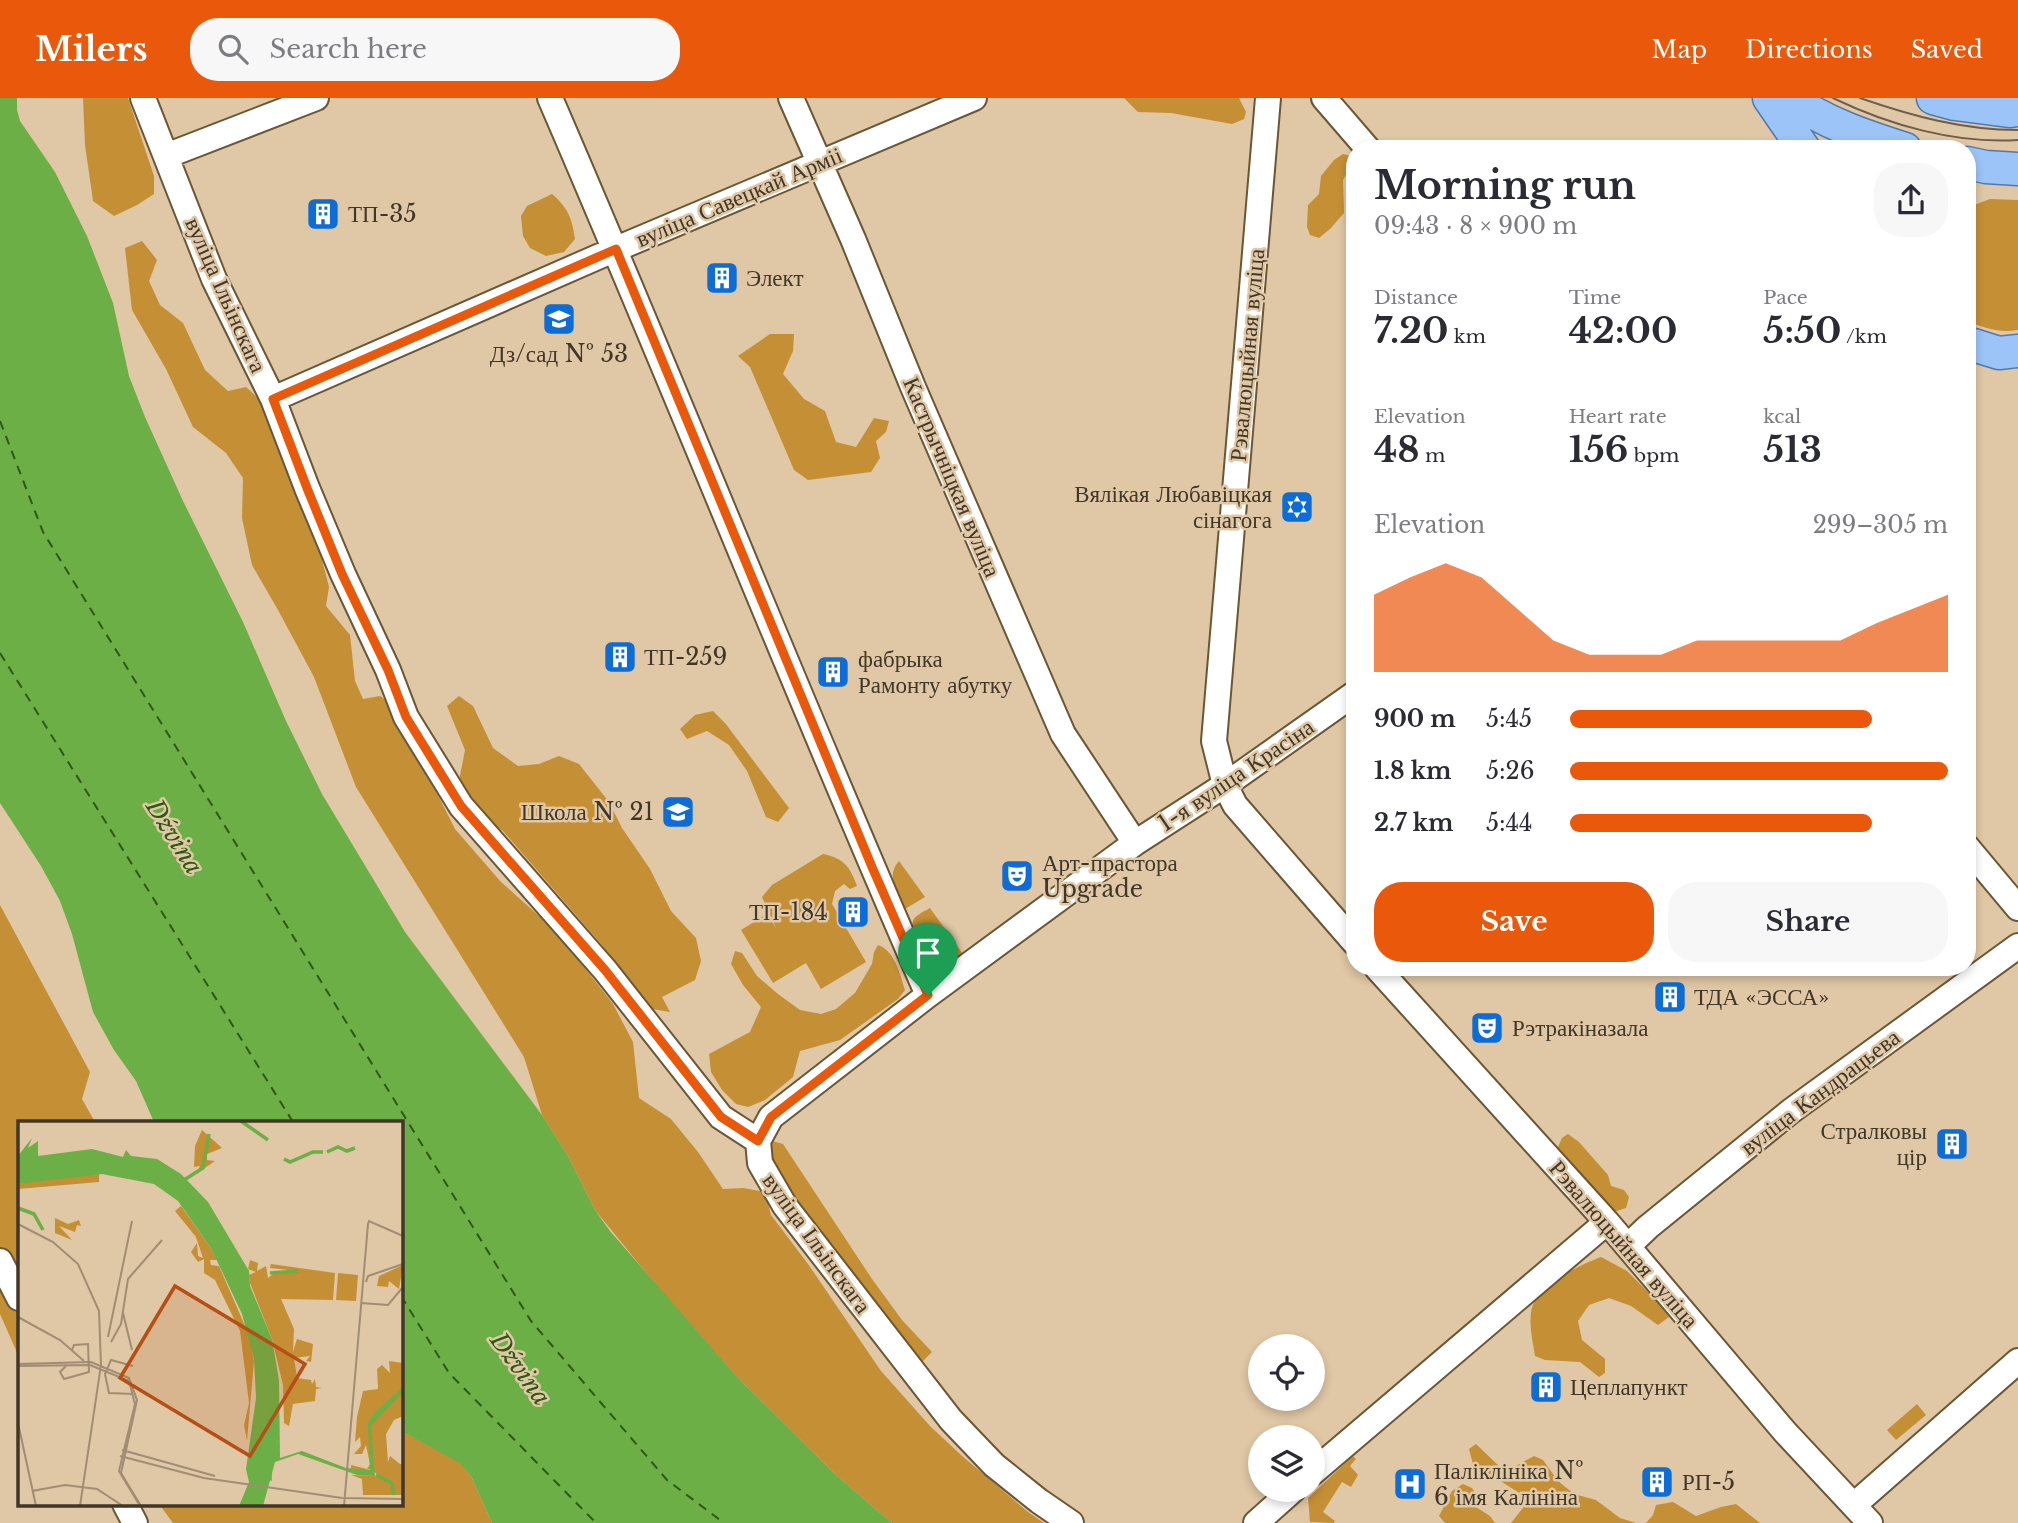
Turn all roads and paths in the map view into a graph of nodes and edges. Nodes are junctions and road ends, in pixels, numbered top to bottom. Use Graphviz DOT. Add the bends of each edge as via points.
graph roads {
  1 [pos="144,98"];
  2 [pos="316,98"];
  3 [pos="550,98"];
  4 [pos="791,98"];
  5 [pos="974,98"];
  6 [pos="1268,98"];
  7 [pos="1324,98"];
  8 [pos="1933,98"];
  9 [pos="1782,100"];
  10 [pos="2014,111"];
  11 [pos="1360,140"];
  12 [pos="1800,140"];
  13 [pos="1878,140"];
  14 [pos="166,156"];
  15 [pos="820,163"];
  16 [pos="1976,169"];
  17 [pos="2018,169"];
  18 [pos="616,249"];
  19 [pos="1976,346"];
  20 [pos="2018,351"];
  21 [pos="273,399"];
  22 [pos="1346,700"];
  23 [pos="1225,785"];
  24 [pos="1135,843"];
  25 [pos="1976,858"];
  26 [pos="2018,908"];
  27 [pos="1346,933"];
  28 [pos="2018,946"];
  29 [pos="1384,976"];
  30 [pos="928,995"];
  31 [pos="758,1141"];
  32 [pos="1607,1222"];
  33 [pos="1628,1246"];
  34 [pos="0,1261"];
  35 [pos="18,1296"];
  36 [pos="2018,1361"];
  37 [pos="1325,1462"];
  38 [pos="1279,1502"];
  39 [pos="126,1506"];
  40 [pos="1862,1514"];
  41 [pos="135,1523"];
  42 [pos="1071,1523"];
  43 [pos="1256,1523"];
  1 -- 14 [label="street, вуліца Ільінскага"];
  2 -- 14 [label="street"];
  3 -- 18 [label="street"];
  4 -- 15 [label="street, Кастрычніцкая вуліца"];
  5 -- 15 [label="street, вуліца Савецкай Арміі"];
  6 -- 23 [label="street, Рэвалюцыйная вуліца" via="1214,741"];
  7 -- 11 [label="street"];
  8 -- 10 [label="main road"];
  9 -- 12 [label="main road"];
  9 -- 13 [label="main road"];
  14 -- 21 [label="street, вуліца Ільінскага" via="215,279"];
  15 -- 18 [label="street, вуліца Савецкай Арміі"];
  15 -- 24 [label="street, Кастрычніцкая вуліца" via="1063,734"];
  16 -- 17 [label="main road"];
  18 -- 21 [label="street, вуліца Савецкай Арміі"];
  18 -- 30 [label="street"];
  19 -- 20 [label="main road" via="1999,353"];
  21 -- 31 [label="street, вуліца Ільінскага" via="342,574 406,717 461,806 605,970 721,1117"];
  22 -- 23 [label="street, 1-я вуліца Красіна"];
  23 -- 24 [label="street, 1-я вуліца Красіна"];
  23 -- 27 [label="street, Рэвалюцыйная вуліца" via="1246,820"];
  24 -- 30 [label="street, 1-я вуліца Красіна"];
  25 -- 26 [label="street"];
  28 -- 33 [label="street, вуліца Кандрацьева" via="1791,1111"];
  29 -- 32 [label="street, Рэвалюцыйная вуліца"];
  30 -- 31 [label="street, 1-я вуліца Красіна" via="771,1117"];
  31 -- 42 [label="street, вуліца Ільінскага" via="760,1163 785,1206 951,1420 994,1465"];
  32 -- 33 [label="street, Рэвалюцыйная вуліца"];
  32 -- 37 [label="street"];
  33 -- 40 [label="street, Рэвалюцыйная вуліца" via="1785,1432"];
  34 -- 35 [label="street"];
  36 -- 40 [label="street"];
  38 -- 43 [label="street"];
  39 -- 41 [label="street"];
}
